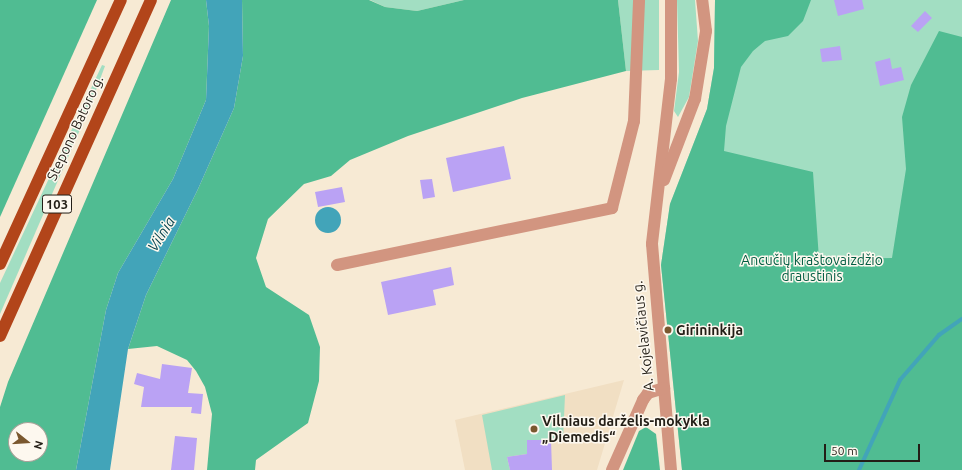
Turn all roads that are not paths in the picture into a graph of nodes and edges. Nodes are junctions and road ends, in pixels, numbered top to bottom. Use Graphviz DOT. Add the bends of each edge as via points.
graph roads {
  1 [pos="121,0"];
  2 [pos="151,0"];
  3 [pos="639,0"];
  4 [pos="671,0"];
  5 [pos="702,0"];
  6 [pos="657,198"];
  7 [pos="0,264"];
  8 [pos="337,265"];
  9 [pos="0,336"];
  10 [pos="664,388"];
  11 [pos="612,470"];
  12 [pos="671,470"];
  1 -- 7 [label="main road, Stepono Batoro g. / 103"];
  2 -- 9 [label="main road, Stepono Batoro g. / 103"];
  3 -- 8 [label="street" via="634,121 612,208"];
  4 -- 6 [label="street, A. Kojelavičiaus g." via="671,79"];
  5 -- 6 [label="street, A. Kojelavičiaus g." via="706,31 695,99"];
  6 -- 10 [label="street, A. Kojelavičiaus g." via="652,276"];
  10 -- 11 [label="street" via="648,393 642,400"];
  10 -- 12 [label="street, A. Kojelavičiaus g."];
}
